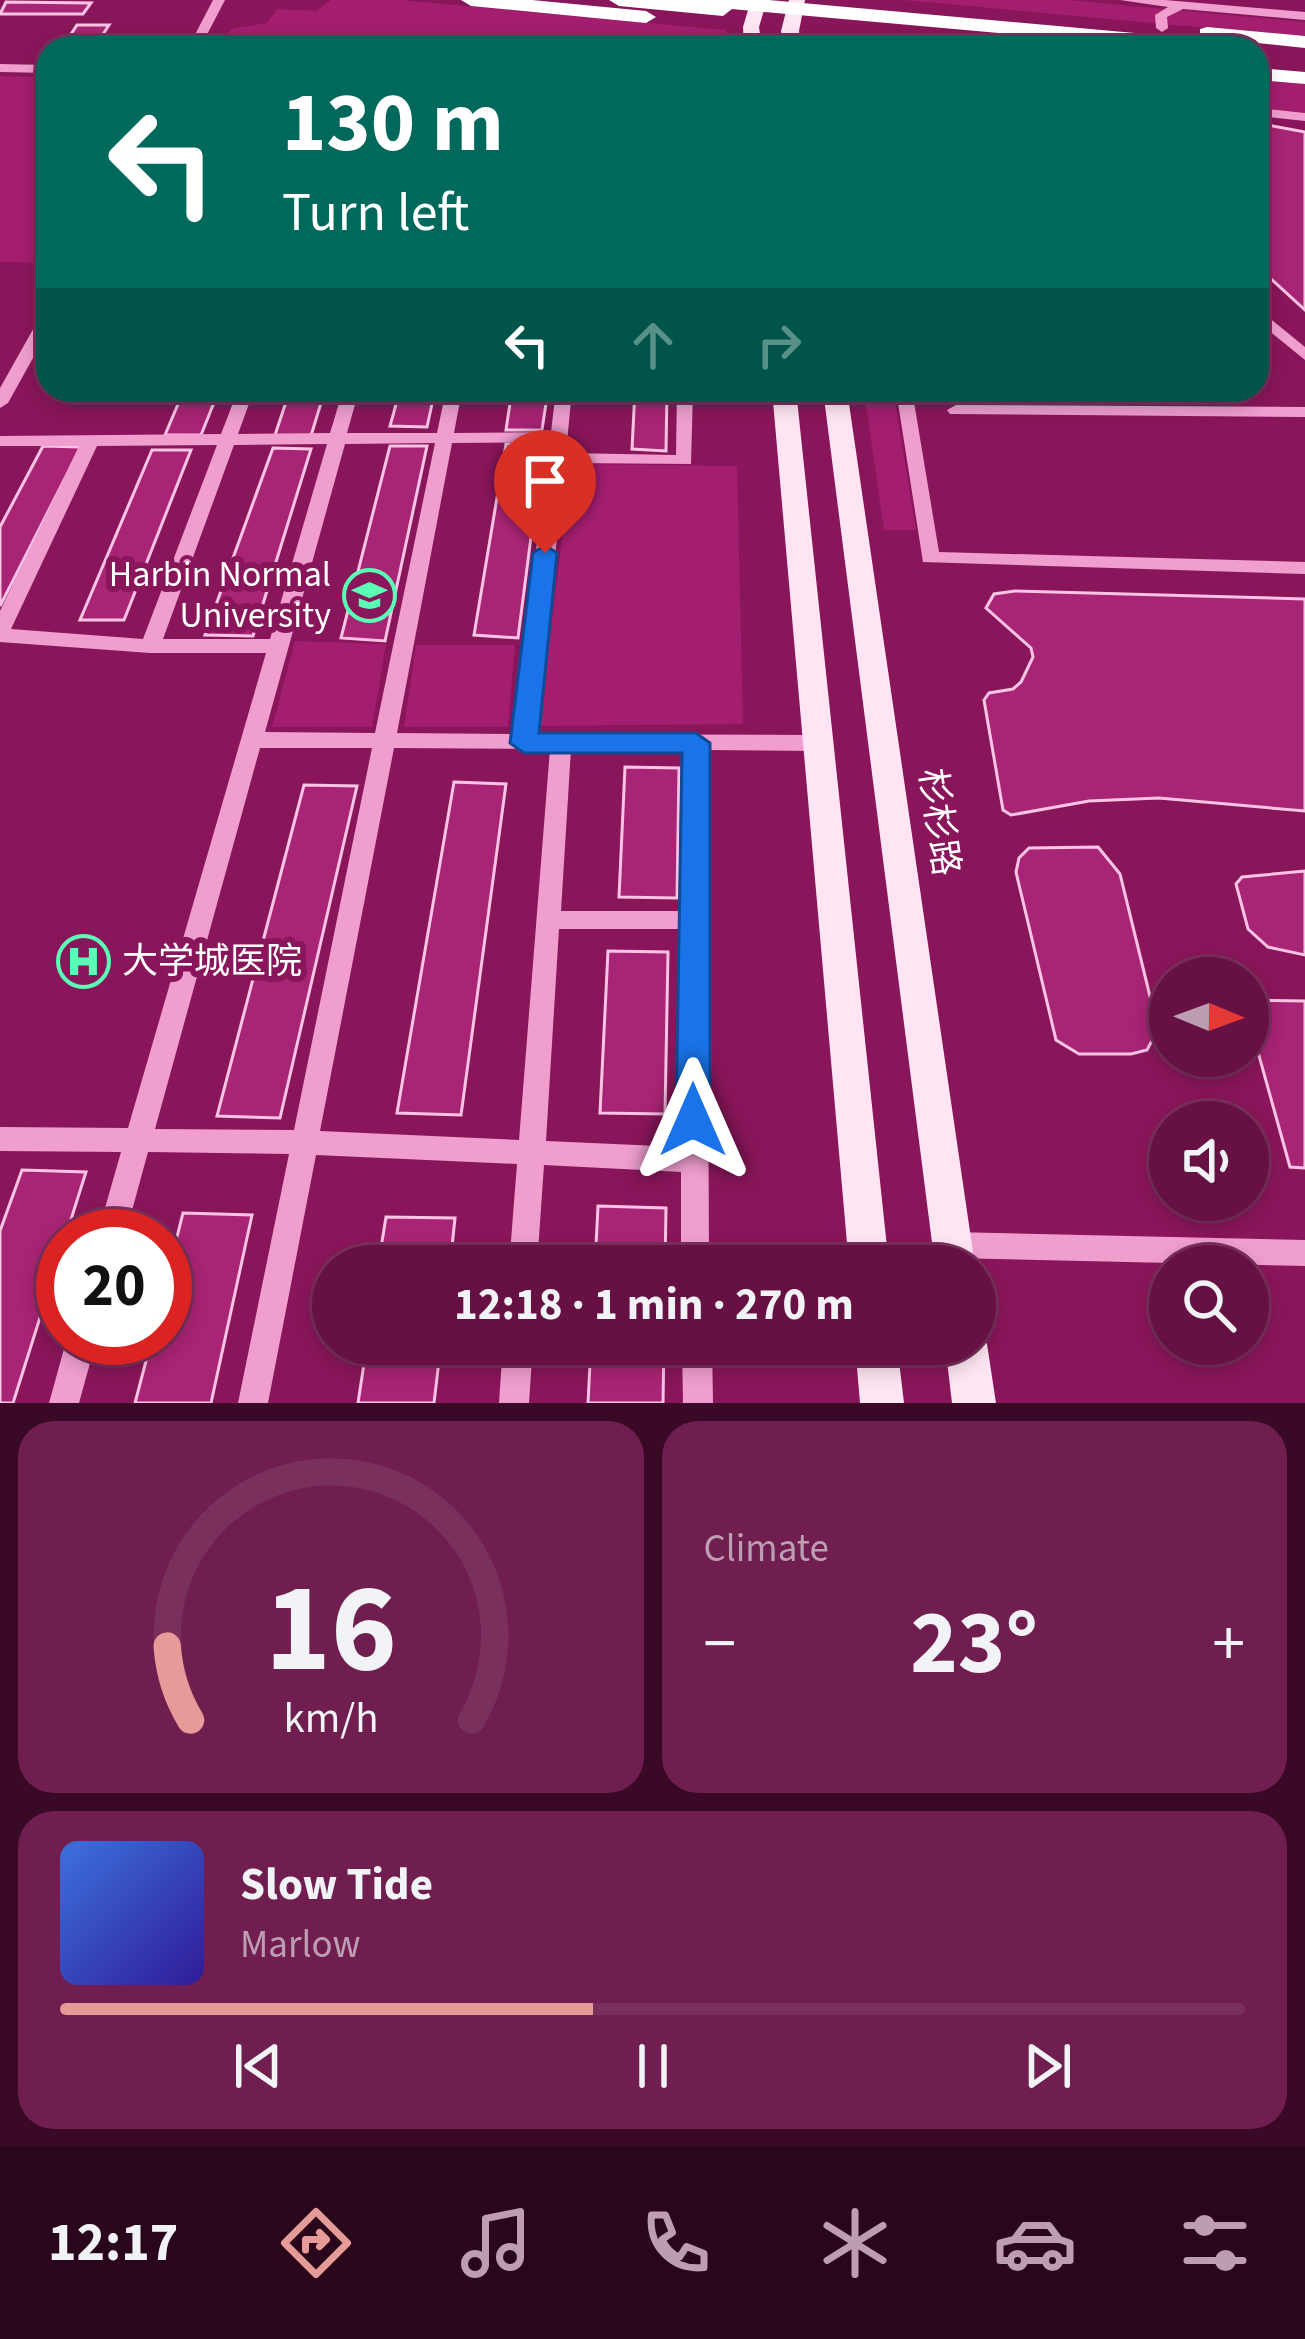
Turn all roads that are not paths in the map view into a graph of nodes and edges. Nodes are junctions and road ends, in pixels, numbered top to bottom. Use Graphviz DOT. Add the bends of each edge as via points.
graph roads {
  1 [pos="219,0"];
  2 [pos="232,0"];
  3 [pos="471,0"];
  4 [pos="620,0"];
  5 [pos="703,0"];
  6 [pos="850,0"];
  7 [pos="1126,0"];
  8 [pos="1183,3"];
  9 [pos="1305,16"];
  10 [pos="755,19"];
  11 [pos="794,21"];
  12 [pos="208,22"];
  13 [pos="1162,28"];
  14 [pos="814,33"];
  15 [pos="200,36"];
  16 [pos="982,36"];
  17 [pos="1038,36"];
  18 [pos="1244,36"];
  19 [pos="1269,38"];
  20 [pos="1305,42"];
  21 [pos="1269,51"];
  22 [pos="1305,55"];
  23 [pos="1269,61"];
  24 [pos="1305,64"];
  25 [pos="0,68"];
  26 [pos="36,69"];
  27 [pos="1269,75"];
  28 [pos="1305,78"];
  29 [pos="1269,113"];
  30 [pos="1305,117"];
  31 [pos="1269,324"];
  32 [pos="36,338"];
  33 [pos="1305,355"];
  34 [pos="242,402"];
  35 [pos="348,402"];
  36 [pos="452,402"];
  37 [pos="563,402"];
  38 [pos="686,402"];
  39 [pos="785,402"];
  40 [pos="837,402"];
  41 [pos="906,402"];
  42 [pos="0,403"];
  43 [pos="956,410"];
  44 [pos="1305,412"];
  45 [pos="445,438"];
  46 [pos="338,439"];
  47 [pos="228,440"];
  48 [pos="0,441"];
  49 [pos="90,441"];
  50 [pos="557,448"];
  51 [pos="1305,568"];
  52 [pos="0,634"];
  53 [pos="150,646"];
  54 [pos="278,646"];
  55 [pos="251,740"];
  56 [pos="385,742"];
  57 [pos="524,743"];
  58 [pos="560,743"];
  59 [pos="696,743"];
  60 [pos="817,743"];
  61 [pos="548,920"];
  62 [pos="694,920"];
  63 [pos="0,1138"];
  64 [pos="138,1141"];
  65 [pos="305,1142"];
  66 [pos="532,1150"];
  67 [pos="693,1160"];
  68 [pos="119,1209"];
  69 [pos="525,1245"];
  70 [pos="695,1245"];
  71 [pos="867,1245"];
  72 [pos="952,1245"];
  73 [pos="1305,1253"];
  74 [pos="996,1255"];
  75 [pos="75,1365"];
  76 [pos="517,1365"];
  77 [pos="697,1365"];
  78 [pos="879,1365"];
  79 [pos="968,1365"];
  80 [pos="64,1403"];
  81 [pos="253,1403"];
  82 [pos="514,1403"];
  83 [pos="698,1403"];
  84 [pos="882,1403"];
  85 [pos="974,1403"];
  1 -- 12 [label="street"];
  2 -- 12 [label="street"];
  3 -- 10 [label="highway"];
  4 -- 10 [label="highway"];
  5 -- 10 [label="highway"];
  6 -- 13 [label="highway"];
  7 -- 8 [label="street"];
  8 -- 9 [label="street"];
  8 -- 13 [label="street" via="1161,15"];
  10 -- 11 [label="highway"];
  11 -- 14 [label="highway"];
  11 -- 16 [label="highway"];
  11 -- 17 [label="highway"];
  12 -- 15 [label="street"];
  13 -- 18 [label="highway"];
  19 -- 20 [label="highway"];
  21 -- 22 [label="highway"];
  23 -- 24 [label="highway"];
  25 -- 26 [label="street"];
  27 -- 28 [label="highway"];
  29 -- 30 [label="street"];
  31 -- 33 [label="street"];
  32 -- 42 [label="street"];
  34 -- 47 [label="street"];
  35 -- 46 [label="street"];
  36 -- 45 [label="street"];
  37 -- 50 [label="street"];
  38 -- 50 [label="street" via="685,460"];
  39 -- 60 [label="main road"];
  40 -- 72 [label="main road, 杉杉路"];
  41 -- 51 [label="street" via="930,558"];
  43 -- 44 [label="street"];
  45 -- 46 [label="street"];
  45 -- 50 [label="street"];
  45 -- 56 [label="street"];
  46 -- 47 [label="street"];
  46 -- 54 [label="street"];
  47 -- 49 [label="street"];
  47 -- 53 [label="street"];
  48 -- 49 [label="street"];
  49 -- 52 [label="street"];
  50 -- 57 [label="street"];
  52 -- 53 [label="street"];
  53 -- 54 [label="street"];
  54 -- 55 [label="street"];
  55 -- 56 [label="street"];
  55 -- 64 [label="street"];
  56 -- 57 [label="street"];
  56 -- 65 [label="street"];
  57 -- 58 [label="street"];
  58 -- 59 [label="street"];
  58 -- 61 [label="street"];
  59 -- 60 [label="street"];
  59 -- 62 [label="street"];
  60 -- 71 [label="main road"];
  61 -- 62 [label="street"];
  61 -- 66 [label="street"];
  62 -- 67 [label="street"];
  63 -- 64 [label="street"];
  64 -- 65 [label="street"];
  64 -- 68 [label="street"];
  65 -- 66 [label="street"];
  65 -- 81 [label="street"];
  66 -- 67 [label="street"];
  66 -- 69 [label="street"];
  67 -- 70 [label="street"];
  73 -- 74 [label="street"];
  75 -- 80 [label="street"];
  76 -- 82 [label="street"];
  77 -- 83 [label="street"];
  78 -- 84 [label="main road"];
  79 -- 85 [label="main road"];
}
